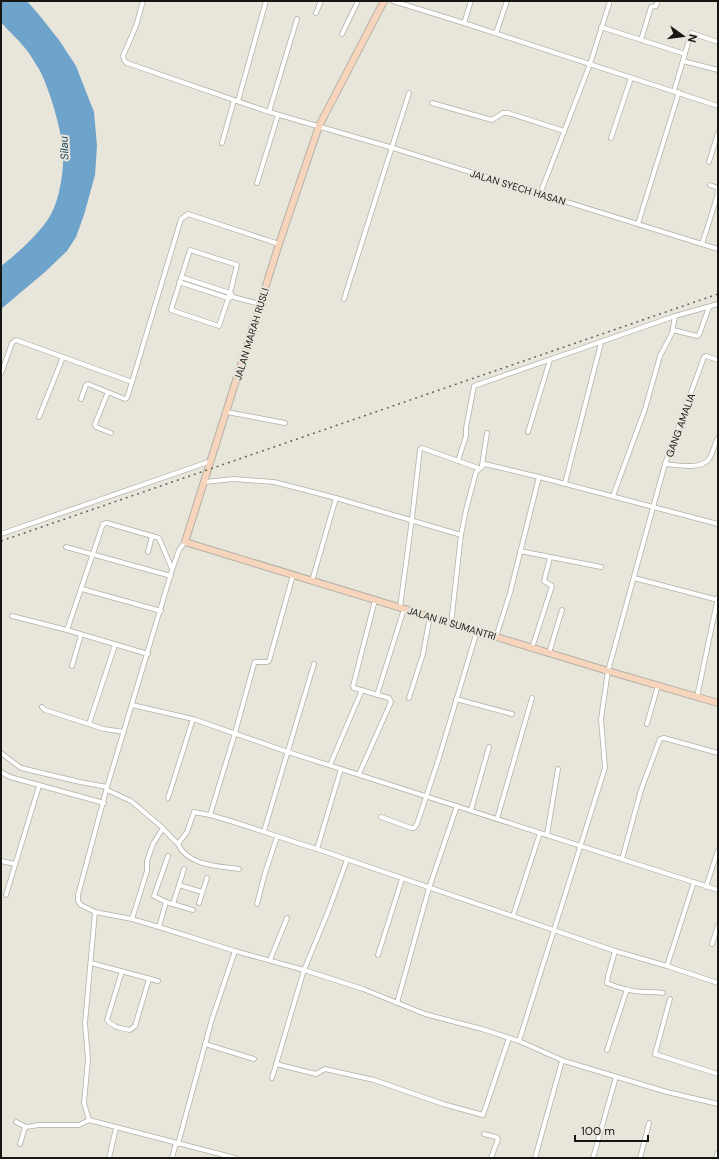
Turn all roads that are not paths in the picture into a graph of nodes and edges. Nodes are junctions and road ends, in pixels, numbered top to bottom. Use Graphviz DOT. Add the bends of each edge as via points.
graph roads {
  1 [pos="143,1"];
  2 [pos="266,1"];
  3 [pos="321,1"];
  4 [pos="358,1"];
  5 [pos="384,1"];
  6 [pos="393,1"];
  7 [pos="471,1"];
  8 [pos="507,1"];
  9 [pos="610,1"];
  10 [pos="658,1"];
  11 [pos="316,13"];
  12 [pos="297,19"];
  13 [pos="464,23"];
  14 [pos="601,28"];
  15 [pos="496,33"];
  16 [pos="342,34"];
  17 [pos="641,40"];
  18 [pos="718,42"];
  19 [pos="685,54"];
  20 [pos="683,61"];
  21 [pos="590,64"];
  22 [pos="718,70"];
  23 [pos="631,78"];
  24 [pos="674,90"];
  25 [pos="679,92"];
  26 [pos="409,93"];
  27 [pos="236,101"];
  28 [pos="432,103"];
  29 [pos="718,106"];
  30 [pos="269,112"];
  31 [pos="278,114"];
  32 [pos="319,126"];
  33 [pos="564,131"];
  34 [pos="718,133"];
  35 [pos="611,138"];
  36 [pos="222,143"];
  37 [pos="393,148"];
  38 [pos="709,162"];
  39 [pos="257,183"];
  40 [pos="710,185"];
  41 [pos="540,194"];
  42 [pos="638,224"];
  43 [pos="279,244"];
  44 [pos="702,244"];
  45 [pos="718,249"];
  46 [pos="181,276"];
  47 [pos="179,282"];
  48 [pos="231,296"];
  49 [pos="344,299"];
  50 [pos="260,304"];
  51 [pos="718,304"];
  52 [pos="709,308"];
  53 [pos="675,316"];
  54 [pos="673,330"];
  55 [pos="601,343"];
  56 [pos="63,357"];
  57 [pos="550,360"];
  58 [pos="718,360"];
  59 [pos="1,374"];
  60 [pos="132,382"];
  61 [pos="108,392"];
  62 [pos="81,399"];
  63 [pos="227,412"];
  64 [pos="39,417"];
  65 [pos="285,423"];
  66 [pos="528,432"];
  67 [pos="111,433"];
  68 [pos="487,433"];
  69 [pos="718,438"];
  70 [pos="212,461"];
  71 [pos="458,461"];
  72 [pos="665,464"];
  73 [pos="480,467"];
  74 [pos="539,477"];
  75 [pos="205,482"];
  76 [pos="565,483"];
  77 [pos="613,496"];
  78 [pos="336,498"];
  79 [pos="653,507"];
  80 [pos="412,519"];
  81 [pos="718,524"];
  82 [pos="1,534"];
  83 [pos="461,535"];
  84 [pos="152,536"];
  85 [pos="186,542"];
  86 [pos="66,547"];
  87 [pos="148,552"];
  88 [pos="520,552"];
  89 [pos="92,553"];
  90 [pos="550,558"];
  91 [pos="601,567"];
  92 [pos="172,570"];
  93 [pos="293,575"];
  94 [pos="171,576"];
  95 [pos="634,578"];
  96 [pos="312,581"];
  97 [pos="82,589"];
  98 [pos="718,599"];
  99 [pos="375,600"];
  100 [pos="402,608"];
  101 [pos="562,610"];
  102 [pos="160,611"];
  103 [pos="12,616"];
  104 [pos="430,616"];
  105 [pos="452,624"];
  106 [pos="67,630"];
  107 [pos="477,631"];
  108 [pos="81,635"];
  109 [pos="496,637"];
  110 [pos="115,645"];
  111 [pos="532,648"];
  112 [pos="549,653"];
  113 [pos="148,654"];
  114 [pos="314,664"];
  115 [pos="72,666"];
  116 [pos="608,671"];
  117 [pos="658,685"];
  118 [pos="362,690"];
  119 [pos="377,695"];
  120 [pos="696,697"];
  121 [pos="409,698"];
  122 [pos="532,698"];
  123 [pos="456,699"];
  124 [pos="718,703"];
  125 [pos="132,705"];
  126 [pos="42,707"];
  127 [pos="512,714"];
  128 [pos="193,719"];
  129 [pos="90,724"];
  130 [pos="647,724"];
  131 [pos="124,732"];
  132 [pos="235,733"];
  133 [pos="489,747"];
  134 [pos="1,752"];
  135 [pos="288,752"];
  136 [pos="718,753"];
  137 [pos="330,765"];
  138 [pos="341,769"];
  139 [pos="558,769"];
  140 [pos="1,772"];
  141 [pos="359,774"];
  142 [pos="39,786"];
  143 [pos="107,788"];
  144 [pos="427,796"];
  145 [pos="168,798"];
  146 [pos="104,802"];
  147 [pos="457,806"];
  148 [pos="471,810"];
  149 [pos="210,815"];
  150 [pos="381,817"];
  151 [pos="497,819"];
  152 [pos="162,829"];
  153 [pos="264,831"];
  154 [pos="540,833"];
  155 [pos="547,835"];
  156 [pos="277,837"];
  157 [pos="178,844"];
  158 [pos="579,846"];
  159 [pos="317,850"];
  160 [pos="718,850"];
  161 [pos="168,856"];
  162 [pos="622,859"];
  163 [pos="347,860"];
  164 [pos="1,861"];
  165 [pos="15,864"];
  166 [pos="239,869"];
  167 [pos="184,870"];
  168 [pos="207,878"];
  169 [pos="402,879"];
  170 [pos="694,882"];
  171 [pos="179,885"];
  172 [pos="706,887"];
  173 [pos="429,888"];
  174 [pos="718,890"];
  175 [pos="202,892"];
  176 [pos="6,895"];
  177 [pos="166,902"];
  178 [pos="199,903"];
  179 [pos="173,904"];
  180 [pos="257,904"];
  181 [pos="193,910"];
  182 [pos="95,912"];
  183 [pos="513,916"];
  184 [pos="287,918"];
  185 [pos="132,919"];
  186 [pos="159,926"];
  187 [pos="718,926"];
  188 [pos="554,930"];
  189 [pos="712,944"];
  190 [pos="235,951"];
  191 [pos="616,951"];
  192 [pos="378,955"];
  193 [pos="270,960"];
  194 [pos="91,963"];
  195 [pos="667,966"];
  196 [pos="304,970"];
  197 [pos="122,971"];
  198 [pos="149,978"];
  199 [pos="158,981"];
  200 [pos="718,983"];
  201 [pos="627,989"];
  202 [pos="663,993"];
  203 [pos="670,999"];
  204 [pos="397,1003"];
  205 [pos="509,1038"];
  206 [pos="518,1041"];
  207 [pos="205,1044"];
  208 [pos="607,1050"];
  209 [pos="254,1059"];
  210 [pos="562,1061"];
  211 [pos="276,1064"];
  212 [pos="718,1074"];
  213 [pos="616,1077"];
  214 [pos="272,1078"];
  215 [pos="718,1104"];
  216 [pos="88,1120"];
  217 [pos="16,1122"];
  218 [pos="649,1123"];
  219 [pos="25,1127"];
  220 [pos="116,1128"];
  221 [pos="484,1134"];
  222 [pos="177,1143"];
  223 [pos="20,1144"];
  224 [pos="718,1154"];
  225 [pos="109,1158"];
  226 [pos="172,1158"];
  227 [pos="235,1158"];
  228 [pos="491,1158"];
  229 [pos="535,1158"];
  230 [pos="593,1158"];
  231 [pos="640,1158"];
  232 [pos="717,1158"];
  1 -- 27 [label="street, JALAN SYECH HASAN" via="136,26 125,49 124,60 131,65"];
  2 -- 27 [label="street"];
  3 -- 11 [label="street"];
  4 -- 16 [label="street"];
  5 -- 32 [label="main road, JALAN MARAH RUSLI"];
  6 -- 13 [label="street"];
  7 -- 13 [label="street"];
  8 -- 15 [label="street"];
  9 -- 14 [label="street"];
  10 -- 17 [label="street" via="656,6 651,7"];
  12 -- 30 [label="street"];
  13 -- 15 [label="street"];
  14 -- 17 [label="street"];
  14 -- 21 [label="street"];
  15 -- 21 [label="street"];
  17 -- 19 [label="street"];
  18 -- 19 [label="street" via="691,33"];
  19 -- 20 [label="street"];
  20 -- 22 [label="street"];
  20 -- 24 [label="street"];
  21 -- 23 [label="street"];
  21 -- 33 [label="street"];
  23 -- 24 [label="street"];
  23 -- 35 [label="street"];
  24 -- 25 [label="street"];
  25 -- 29 [label="street"];
  25 -- 42 [label="street"];
  26 -- 37 [label="street"];
  27 -- 30 [label="street, JALAN SYECH HASAN"];
  27 -- 36 [label="street"];
  28 -- 33 [label="street" via="492,120 503,113 508,113"];
  30 -- 31 [label="street, JALAN SYECH HASAN"];
  31 -- 32 [label="street, JALAN SYECH HASAN"];
  31 -- 39 [label="street"];
  32 -- 37 [label="street, JALAN SYECH HASAN"];
  32 -- 43 [label="main road, JALAN MARAH RUSLI"];
  33 -- 41 [label="street"];
  34 -- 38 [label="street"];
  37 -- 41 [label="street, JALAN SYECH HASAN"];
  37 -- 49 [label="street"];
  40 -- 44 [label="street" via="718,188 717,198"];
  41 -- 42 [label="street, JALAN SYECH HASAN"];
  42 -- 44 [label="street, JALAN SYECH HASAN"];
  43 -- 50 [label="main road, JALAN MARAH RUSLI"];
  43 -- 60 [label="street" via="188,214 182,217"];
  44 -- 45 [label="street, JALAN SYECH HASAN"];
  46 -- 47 [label="street"];
  46 -- 48 [label="street"];
  46 -- 48 [label="street" via="189,250 236,263 238,265"];
  47 -- 48 [label="street"];
  47 -- 48 [label="street" via="172,311 219,326"];
  48 -- 50 [label="street"];
  50 -- 63 [label="main road, JALAN MARAH RUSLI"];
  51 -- 52 [label="street"];
  52 -- 53 [label="street"];
  52 -- 54 [label="street" via="699,335"];
  53 -- 54 [label="street"];
  53 -- 55 [label="street"];
  54 -- 77 [label="street" via="660,358 643,415"];
  55 -- 57 [label="street"];
  55 -- 76 [label="street"];
  56 -- 59 [label="street" via="14,340"];
  56 -- 60 [label="street"];
  56 -- 64 [label="street"];
  57 -- 66 [label="street"];
  57 -- 71 [label="street" via="474,386 466,436"];
  58 -- 72 [label="street, GANG AMALIA" via="704,357"];
  60 -- 61 [label="street" via="127,398 123,399"];
  61 -- 62 [label="street" via="88,384"];
  61 -- 67 [label="street" via="95,424 96,427"];
  63 -- 65 [label="street"];
  63 -- 70 [label="main road, JALAN MARAH RUSLI"];
  68 -- 73 [label="street"];
  69 -- 72 [label="street" via="706,461 690,467"];
  70 -- 75 [label="main road, JALAN MARAH RUSLI"];
  70 -- 82 [label="street"];
  71 -- 73 [label="street"];
  71 -- 80 [label="street" via="420,449"];
  72 -- 79 [label="street, GANG AMALIA"];
  73 -- 74 [label="street" via="489,464"];
  73 -- 83 [label="street" via="474,476"];
  74 -- 76 [label="street"];
  74 -- 88 [label="street"];
  75 -- 78 [label="street" via="234,479 274,482"];
  75 -- 85 [label="main road, JALAN MARAH RUSLI"];
  76 -- 77 [label="street"];
  77 -- 79 [label="street"];
  78 -- 80 [label="street"];
  78 -- 96 [label="street"];
  79 -- 81 [label="street"];
  79 -- 95 [label="street, GANG AMALIA"];
  80 -- 83 [label="street"];
  80 -- 100 [label="street"];
  83 -- 105 [label="street"];
  84 -- 87 [label="street"];
  84 -- 89 [label="street" via="105,523"];
  84 -- 92 [label="street" via="160,540"];
  85 -- 92 [label="street" via="179,550"];
  85 -- 93 [label="main road, JALAN IR SUMANTRI"];
  86 -- 89 [label="street"];
  88 -- 90 [label="street"];
  88 -- 109 [label="street"];
  89 -- 94 [label="street"];
  89 -- 97 [label="street"];
  90 -- 91 [label="street"];
  90 -- 111 [label="street" via="544,582 552,586"];
  92 -- 94 [label="street"];
  93 -- 96 [label="main road, JALAN IR SUMANTRI"];
  93 -- 132 [label="street" via="269,661 254,663"];
  94 -- 102 [label="street"];
  95 -- 98 [label="street"];
  95 -- 116 [label="street, GANG AMALIA"];
  96 -- 99 [label="main road, JALAN IR SUMANTRI"];
  97 -- 102 [label="street"];
  97 -- 106 [label="street"];
  98 -- 120 [label="street"];
  99 -- 100 [label="main road, JALAN IR SUMANTRI"];
  99 -- 118 [label="street" via="354,686"];
  100 -- 104 [label="main road, JALAN IR SUMANTRI"];
  100 -- 119 [label="street"];
  101 -- 112 [label="street"];
  102 -- 113 [label="street"];
  103 -- 106 [label="street"];
  104 -- 105 [label="main road, JALAN IR SUMANTRI"];
  104 -- 121 [label="street" via="423,654"];
  105 -- 107 [label="main road, JALAN IR SUMANTRI"];
  106 -- 108 [label="street"];
  107 -- 109 [label="main road, JALAN IR SUMANTRI"];
  107 -- 123 [label="street"];
  108 -- 110 [label="street"];
  108 -- 115 [label="street"];
  109 -- 111 [label="main road, JALAN IR SUMANTRI"];
  110 -- 113 [label="street"];
  110 -- 129 [label="street"];
  111 -- 112 [label="main road, JALAN IR SUMANTRI"];
  112 -- 116 [label="main road, JALAN IR SUMANTRI"];
  113 -- 125 [label="street"];
  114 -- 135 [label="street"];
  116 -- 117 [label="main road, JALAN IR SUMANTRI"];
  116 -- 158 [label="street, GANG AMALIA" via="601,716 605,768"];
  117 -- 120 [label="main road, JALAN IR SUMANTRI"];
  117 -- 130 [label="street"];
  118 -- 119 [label="street"];
  118 -- 137 [label="street"];
  119 -- 141 [label="street" via="389,698 391,702"];
  120 -- 124 [label="main road, JALAN IR SUMANTRI"];
  122 -- 151 [label="street"];
  123 -- 127 [label="street"];
  123 -- 144 [label="street"];
  125 -- 128 [label="street"];
  125 -- 131 [label="street"];
  126 -- 129 [label="street"];
  128 -- 132 [label="street"];
  128 -- 145 [label="street"];
  129 -- 131 [label="street"];
  131 -- 143 [label="street"];
  132 -- 135 [label="street"];
  132 -- 149 [label="street"];
  133 -- 148 [label="street"];
  134 -- 143 [label="street" via="21,768"];
  135 -- 137 [label="street"];
  135 -- 153 [label="street"];
  136 -- 162 [label="street" via="660,739 641,790"];
  137 -- 138 [label="street"];
  138 -- 141 [label="street"];
  138 -- 159 [label="street"];
  139 -- 155 [label="street"];
  140 -- 142 [label="street"];
  141 -- 144 [label="street"];
  142 -- 146 [label="street"];
  142 -- 165 [label="street"];
  143 -- 146 [label="street"];
  143 -- 152 [label="street" via="131,801 162,826"];
  144 -- 147 [label="street"];
  144 -- 150 [label="street" via="414,828"];
  146 -- 182 [label="street" via="78,901 81,906"];
  147 -- 148 [label="street"];
  147 -- 173 [label="street"];
  148 -- 151 [label="street"];
  149 -- 153 [label="street"];
  149 -- 157 [label="street" via="194,812 187,832"];
  151 -- 154 [label="street"];
  152 -- 157 [label="street"];
  152 -- 185 [label="street" via="146,861 148,870"];
  153 -- 156 [label="street"];
  154 -- 155 [label="street"];
  154 -- 183 [label="street"];
  155 -- 158 [label="street"];
  156 -- 159 [label="street"];
  156 -- 180 [label="street"];
  157 -- 166 [label="street" via="193,860"];
  158 -- 162 [label="street"];
  158 -- 188 [label="street, GANG AMALIA"];
  159 -- 163 [label="street"];
  160 -- 172 [label="street"];
  161 -- 177 [label="street" via="154,896"];
  162 -- 170 [label="street"];
  163 -- 169 [label="street"];
  163 -- 196 [label="street"];
  164 -- 165 [label="street"];
  165 -- 176 [label="street"];
  167 -- 171 [label="street"];
  168 -- 175 [label="street"];
  169 -- 173 [label="street"];
  169 -- 192 [label="street"];
  170 -- 172 [label="street"];
  170 -- 195 [label="street"];
  171 -- 175 [label="street"];
  171 -- 179 [label="street"];
  172 -- 174 [label="street"];
  173 -- 183 [label="street"];
  173 -- 204 [label="street"];
  175 -- 178 [label="street"];
  177 -- 179 [label="street"];
  177 -- 186 [label="street"];
  179 -- 181 [label="street"];
  182 -- 185 [label="street"];
  182 -- 194 [label="street"];
  183 -- 188 [label="street"];
  184 -- 193 [label="street"];
  185 -- 186 [label="street"];
  186 -- 190 [label="street"];
  187 -- 189 [label="street"];
  188 -- 191 [label="street"];
  188 -- 206 [label="street, GANG AMALIA"];
  190 -- 193 [label="street"];
  190 -- 207 [label="street"];
  191 -- 195 [label="street"];
  191 -- 201 [label="street" via="607,982"];
  193 -- 196 [label="street"];
  194 -- 197 [label="street"];
  194 -- 216 [label="street" via="85,1023 88,1055 84,1100"];
  195 -- 200 [label="street"];
  196 -- 204 [label="street"];
  196 -- 211 [label="street"];
  197 -- 198 [label="street"];
  197 -- 198 [label="street" via="107,1020 112,1025 122,1028 130,1030 135,1026"];
  198 -- 199 [label="street"];
  201 -- 202 [label="street"];
  201 -- 208 [label="street"];
  203 -- 212 [label="street" via="655,1054"];
  204 -- 205 [label="street" via="425,1014"];
  205 -- 206 [label="street"];
  205 -- 211 [label="street" via="483,1116 374,1080 325,1069 316,1074"];
  206 -- 210 [label="street"];
  207 -- 209 [label="street"];
  207 -- 222 [label="street"];
  210 -- 213 [label="street"];
  210 -- 229 [label="street"];
  211 -- 214 [label="street"];
  213 -- 215 [label="street"];
  213 -- 230 [label="street"];
  216 -- 219 [label="street" via="79,1125"];
  216 -- 220 [label="street"];
  217 -- 219 [label="street"];
  218 -- 231 [label="street"];
  219 -- 223 [label="street"];
  220 -- 222 [label="street"];
  220 -- 225 [label="street"];
  221 -- 228 [label="street" via="498,1139"];
  222 -- 226 [label="street"];
  222 -- 227 [label="street"];
  224 -- 232 [label="street"];
}
